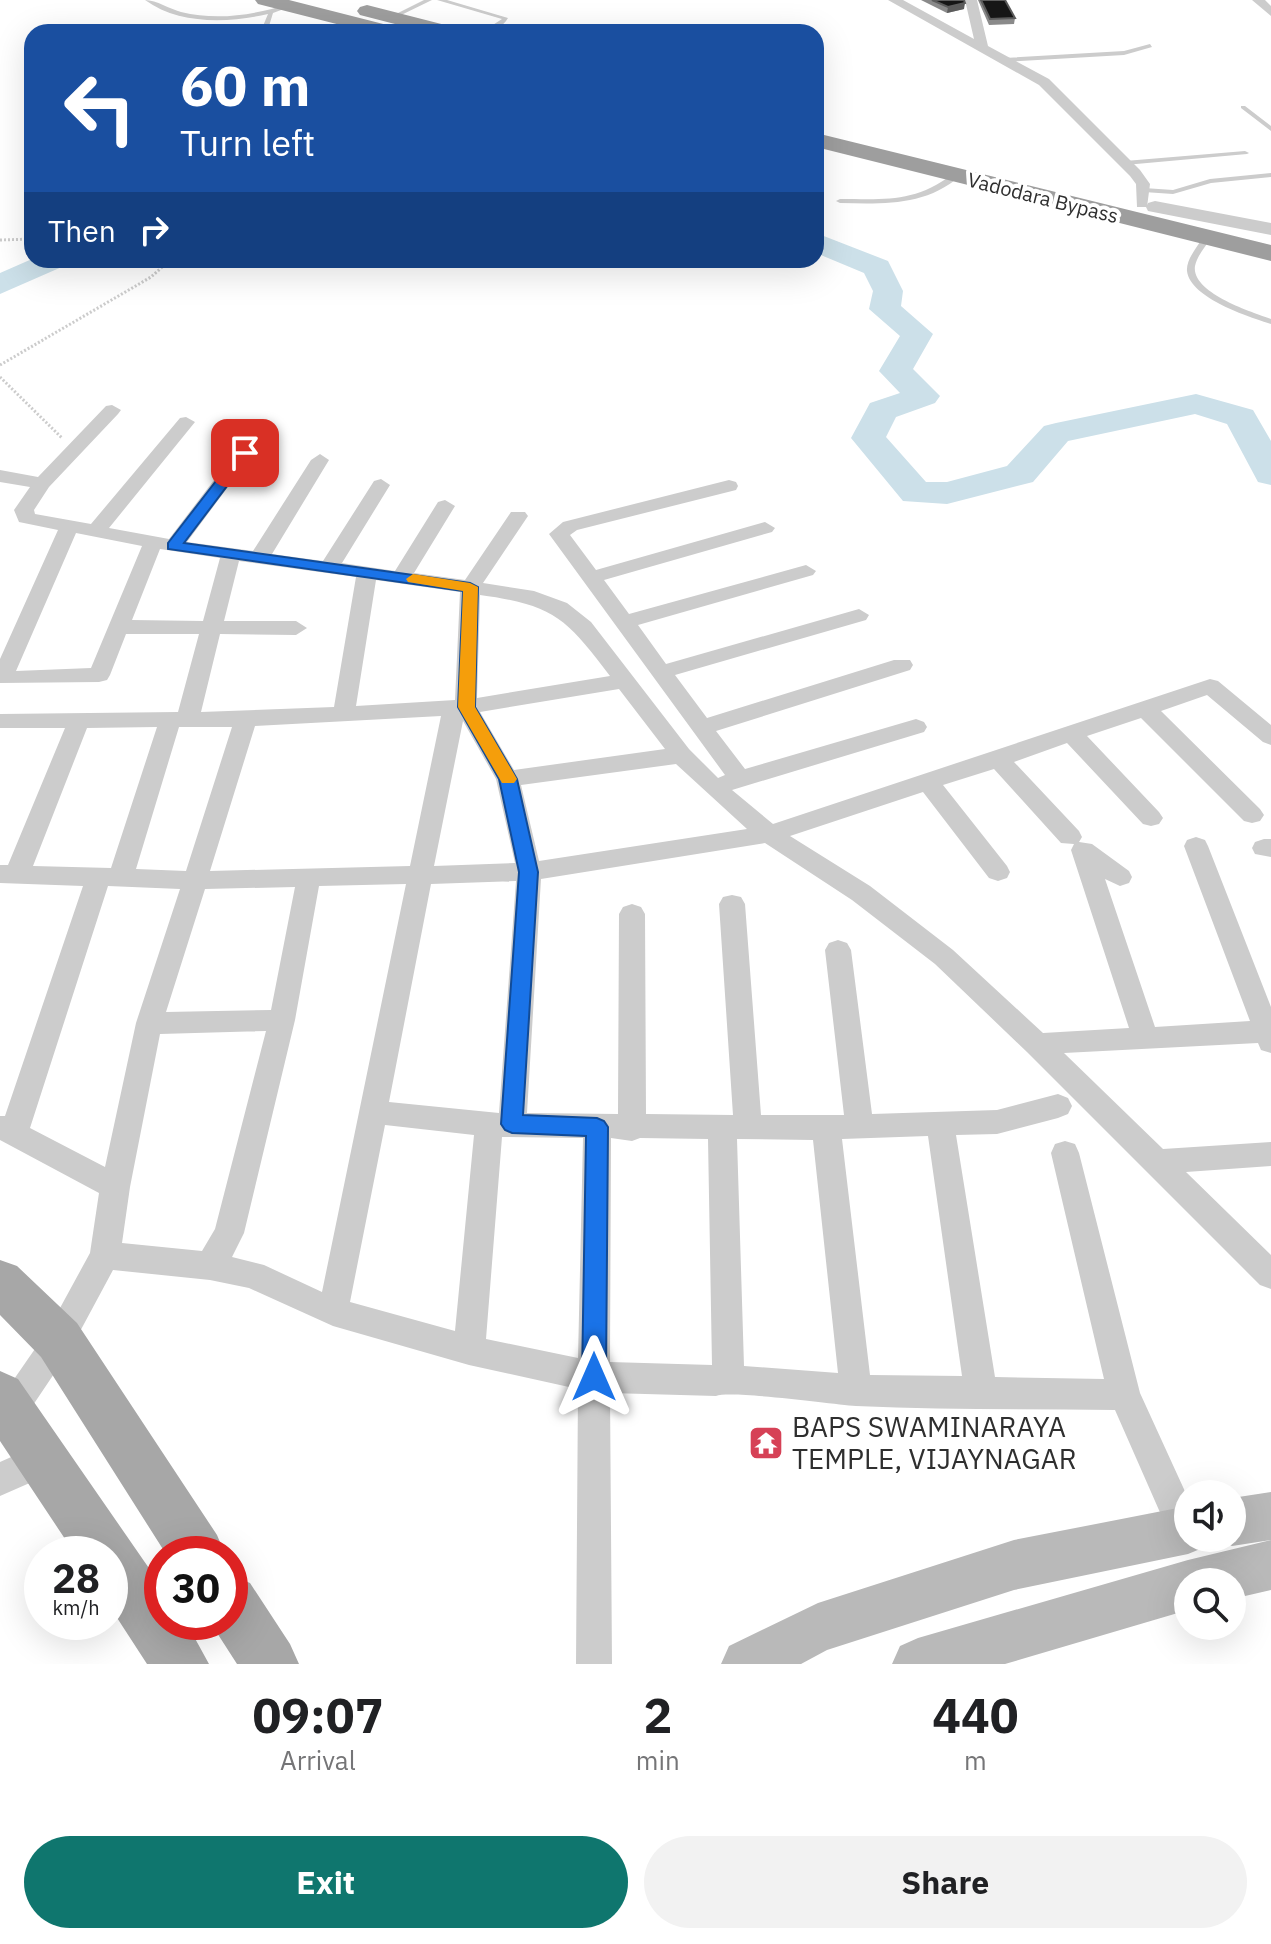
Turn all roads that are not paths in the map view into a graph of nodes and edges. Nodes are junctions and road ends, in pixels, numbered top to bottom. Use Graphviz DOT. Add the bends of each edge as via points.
graph roads {
  1 [pos="148,0"];
  2 [pos="324,0"];
  3 [pos="429,0"];
  4 [pos="440,0"];
  5 [pos="894,0"];
  6 [pos="971,0"];
  7 [pos="1258,0"];
  8 [pos="275,7"];
  9 [pos="1271,12"];
  10 [pos="386,24"];
  11 [pos="389,24"];
  12 [pos="393,24"];
  13 [pos="499,24"];
  14 [pos="1150,46"];
  15 [pos="982,47"];
  16 [pos="1005,60"];
  17 [pos="1243,107"];
  18 [pos="824,126"];
  19 [pos="1271,129"];
  20 [pos="824,142"];
  21 [pos="1245,153"];
  22 [pos="1125,163"];
  23 [pos="1271,175"];
  24 [pos="956,176"];
  25 [pos="1147,200"];
  26 [pos="840,201"];
  27 [pos="1271,229"];
  28 [pos="1271,236"];
  29 [pos="1218,240"];
  30 [pos="1271,255"];
  31 [pos="1271,322"];
  32 [pos="112,410"];
  33 [pos="186,422"];
  34 [pos="262,429"];
  35 [pos="320,460"];
  36 [pos="0,476"];
  37 [pos="42,483"];
  38 [pos="381,485"];
  39 [pos="729,486"];
  40 [pos="445,506"];
  41 [pos="518,516"];
  42 [pos="69,526"];
  43 [pos="765,528"];
  44 [pos="95,532"];
  45 [pos="163,544"];
  46 [pos="231,553"];
  47 [pos="259,558"];
  48 [pos="330,566"];
  49 [pos="806,571"];
  50 [pos="367,573"];
  51 [pos="401,577"];
  52 [pos="592,577"];
  53 [pos="470,587"];
  54 [pos="859,615"];
  55 [pos="626,622"];
  56 [pos="119,627"];
  57 [pos="210,628"];
  58 [pos="296,628"];
  59 [pos="902,665"];
  60 [pos="662,672"];
  61 [pos="625,681"];
  62 [pos="460,708"];
  63 [pos="1145,709"];
  64 [pos="344,712"];
  65 [pos="179,719"];
  66 [pos="246,719"];
  67 [pos="0,721"];
  68 [pos="79,721"];
  69 [pos="703,727"];
  70 [pos="916,727"];
  71 [pos="1071,733"];
  72 [pos="1271,737"];
  73 [pos="681,755"];
  74 [pos="998,759"];
  75 [pos="508,779"];
  76 [pos="740,779"];
  77 [pos="928,782"];
  78 [pos="713,787"];
  79 [pos="1252,815"];
  80 [pos="1151,818"];
  81 [pos="769,834"];
  82 [pos="1070,837"];
  83 [pos="1196,846"];
  84 [pos="529,872"];
  85 [pos="998,872"];
  86 [pos="420,875"];
  87 [pos="5,876"];
  88 [pos="309,876"];
  89 [pos="110,877"];
  90 [pos="1120,877"];
  91 [pos="195,880"];
  92 [pos="732,904"];
  93 [pos="632,914"];
  94 [pos="838,950"];
  95 [pos="282,1020"];
  96 [pos="149,1023"];
  97 [pos="1270,1035"];
  98 [pos="1146,1040"];
  99 [pos="1037,1044"];
  100 [pos="1058,1106"];
  101 [pos="373,1112"];
  102 [pos="940,1123"];
  103 [pos="501,1125"];
  104 [pos="735,1126"];
  105 [pos="597,1127"];
  106 [pos="826,1128"];
  107 [pos="860,1128"];
  108 [pos="7,1129"];
  109 [pos="632,1129"];
  110 [pos="1065,1153"];
  111 [pos="1271,1154"];
  112 [pos="1157,1162"];
  113 [pos="115,1187"];
  114 [pos="105,1255"];
  115 [pos="210,1266"];
  116 [pos="1271,1275"];
  117 [pos="0,1282"];
  118 [pos="333,1312"];
  119 [pos="59,1340"];
  120 [pos="469,1350"];
  121 [pos="594,1377"];
  122 [pos="723,1377"];
  123 [pos="856,1390"];
  124 [pos="981,1393"];
  125 [pos="1124,1395"];
  126 [pos="6,1403"];
  127 [pos="22,1469"];
  128 [pos="1174,1504"];
  129 [pos="1271,1516"];
  130 [pos="1246,1520"];
  131 [pos="1174,1532"];
  132 [pos="89,1536"];
  133 [pos="186,1536"];
  134 [pos="1271,1565"];
  135 [pos="1246,1571"];
  136 [pos="128,1585"];
  137 [pos="1174,1589"];
  138 [pos="248,1630"];
  139 [pos="180,1664"];
  140 [pos="270,1664"];
  141 [pos="594,1664"];
  142 [pos="747,1664"];
  143 [pos="918,1664"];
  1 -- 8 [label="lane" via="191,16"];
  2 -- 11 [label="highway"];
  3 -- 12 [label="lane"];
  4 -- 13 [label="lane" via="505,18"];
  5 -- 15 [label="street"];
  6 -- 15 [label="street"];
  7 -- 9 [label="street"];
  8 -- 10 [label="highway"];
  14 -- 16 [label="lane" via="1124,53"];
  15 -- 16 [label="street"];
  16 -- 22 [label="street" via="1055,91"];
  17 -- 19 [label="lane"];
  18 -- 25 [label="highway, Vadodara Bypass"];
  20 -- 24 [label="highway, Vadodara Bypass"];
  21 -- 22 [label="lane"];
  22 -- 25 [label="street" via="1143,184"];
  23 -- 25 [label="lane" via="1210,181"];
  24 -- 26 [label="lane" via="930,195 910,200"];
  24 -- 29 [label="highway, Vadodara Bypass"];
  25 -- 27 [label="street"];
  25 -- 28 [label="highway, Vadodara Bypass"];
  29 -- 30 [label="highway, Vadodara Bypass"];
  29 -- 31 [label="lane" via="1192,262 1196,281 1223,302"];
  32 -- 37 [label="street"];
  33 -- 44 [label="street"];
  34 -- 45 [label="street"];
  35 -- 47 [label="street"];
  36 -- 37 [label="street"];
  37 -- 42 [label="street" via="23,515"];
  38 -- 48 [label="street"];
  39 -- 52 [label="street" via="561,530"];
  40 -- 51 [label="street"];
  41 -- 53 [label="street"];
  42 -- 44 [label="street"];
  42 -- 56 [label="street" via="5,677 97,677"];
  43 -- 52 [label="street"];
  44 -- 45 [label="street"];
  45 -- 46 [label="street"];
  45 -- 56 [label="street"];
  46 -- 47 [label="street"];
  46 -- 57 [label="street"];
  47 -- 48 [label="street"];
  48 -- 50 [label="street"];
  49 -- 55 [label="street"];
  50 -- 51 [label="street"];
  50 -- 64 [label="street"];
  51 -- 53 [label="street"];
  52 -- 55 [label="street"];
  53 -- 61 [label="street" via="527,595 560,608 584,627"];
  53 -- 62 [label="street"];
  54 -- 60 [label="street"];
  55 -- 60 [label="street"];
  56 -- 57 [label="street"];
  57 -- 58 [label="street"];
  57 -- 65 [label="street"];
  59 -- 69 [label="street"];
  60 -- 69 [label="street"];
  61 -- 62 [label="street"];
  61 -- 73 [label="street"];
  62 -- 64 [label="street"];
  62 -- 75 [label="street"];
  62 -- 86 [label="street"];
  63 -- 71 [label="street"];
  63 -- 72 [label="street" via="1210,686"];
  63 -- 79 [label="street"];
  64 -- 66 [label="street"];
  65 -- 66 [label="street"];
  65 -- 68 [label="street"];
  65 -- 89 [label="street"];
  66 -- 91 [label="street"];
  67 -- 68 [label="street"];
  68 -- 87 [label="street"];
  69 -- 76 [label="street"];
  70 -- 76 [label="street"];
  71 -- 74 [label="street"];
  71 -- 80 [label="street"];
  73 -- 75 [label="street"];
  73 -- 78 [label="street"];
  74 -- 77 [label="street"];
  74 -- 82 [label="street"];
  75 -- 84 [label="street"];
  76 -- 78 [label="street"];
  77 -- 81 [label="street"];
  77 -- 85 [label="street"];
  78 -- 81 [label="street"];
  81 -- 84 [label="street"];
  81 -- 99 [label="street" via="861,893 944,957"];
  83 -- 97 [label="street"];
  84 -- 86 [label="street"];
  84 -- 103 [label="street"];
  86 -- 88 [label="street"];
  86 -- 101 [label="street"];
  87 -- 89 [label="street"];
  88 -- 91 [label="street"];
  88 -- 95 [label="street"];
  89 -- 91 [label="street"];
  89 -- 108 [label="street"];
  90 -- 98 [label="street" via="1083,850"];
  91 -- 96 [label="street"];
  92 -- 104 [label="street"];
  93 -- 109 [label="street"];
  94 -- 107 [label="street"];
  95 -- 96 [label="street"];
  95 -- 115 [label="street" via="229,1233"];
  96 -- 113 [label="street"];
  97 -- 98 [label="street"];
  98 -- 99 [label="street"];
  99 -- 112 [label="street"];
  100 -- 102 [label="street" via="997,1122"];
  101 -- 103 [label="street"];
  101 -- 118 [label="street"];
  102 -- 107 [label="street"];
  102 -- 124 [label="street"];
  103 -- 105 [label="street"];
  103 -- 120 [label="street"];
  104 -- 106 [label="street"];
  104 -- 109 [label="street"];
  104 -- 122 [label="street" via="728,1368"];
  105 -- 109 [label="street"];
  105 -- 121 [label="street"];
  106 -- 107 [label="street"];
  106 -- 123 [label="street"];
  108 -- 113 [label="street"];
  110 -- 125 [label="street"];
  111 -- 112 [label="street"];
  112 -- 116 [label="street"];
  113 -- 114 [label="street"];
  114 -- 115 [label="street"];
  114 -- 119 [label="street"];
  115 -- 118 [label="street" via="253,1275"];
  117 -- 119 [label="main road"];
  118 -- 120 [label="street"];
  119 -- 126 [label="street"];
  119 -- 133 [label="main road"];
  120 -- 121 [label="street"];
  121 -- 122 [label="street"];
  121 -- 141 [label="street"];
  122 -- 123 [label="street"];
  123 -- 124 [label="street"];
  124 -- 125 [label="street"];
  125 -- 128 [label="street"];
  126 -- 127 [label="main road"];
  127 -- 132 [label="main road"];
  129 -- 130 [label="main road"];
  131 -- 142 [label="main road" via="1014,1565 818,1628"];
  134 -- 135 [label="main road"];
  136 -- 139 [label="main road"];
  137 -- 143 [label="main road"];
  138 -- 140 [label="main road"];
}
